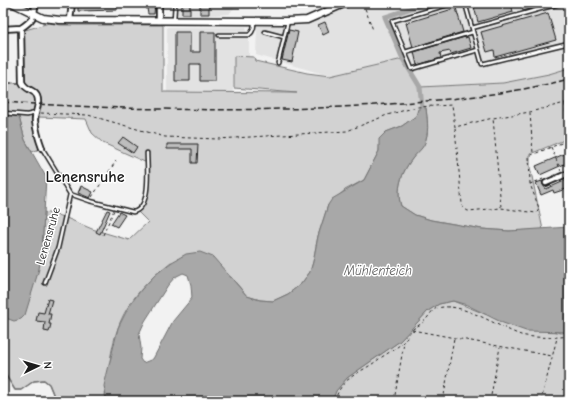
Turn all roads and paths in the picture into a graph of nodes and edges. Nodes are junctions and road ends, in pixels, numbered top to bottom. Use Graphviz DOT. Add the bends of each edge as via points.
graph roads {
  1 [pos="12,3"];
  2 [pos="35,3"];
  3 [pos="72,3"];
  4 [pos="159,3"];
  5 [pos="175,3"];
  6 [pos="346,3"];
  7 [pos="363,3"];
  8 [pos="454,3"];
  9 [pos="465,3"];
  10 [pos="562,3"];
  11 [pos="35,14"];
  12 [pos="70,20"];
  13 [pos="159,21"];
  14 [pos="174,21"];
  15 [pos="254,21"];
  16 [pos="288,21"];
  17 [pos="21,28"];
  18 [pos="472,28"];
  19 [pos="3,29"];
  20 [pos="373,30"];
  21 [pos="265,32"];
  22 [pos="473,32"];
  23 [pos="219,35"];
  24 [pos="284,37"];
  25 [pos="569,42"];
  26 [pos="478,50"];
  27 [pos="405,52"];
  28 [pos="278,62"];
  29 [pos="3,83"];
  30 [pos="22,83"];
  31 [pos="569,102"];
  32 [pos="565,103"];
  33 [pos="530,112"];
  34 [pos="3,113"];
  35 [pos="36,113"];
  36 [pos="493,118"];
  37 [pos="455,127"];
  38 [pos="569,131"];
  39 [pos="569,140"];
  40 [pos="551,147"];
  41 [pos="42,148"];
  42 [pos="147,153"];
  43 [pos="533,154"];
  44 [pos="116,161"];
  45 [pos="569,173"];
  46 [pos="563,176"];
  47 [pos="546,183"];
  48 [pos="530,184"];
  49 [pos="70,194"];
  50 [pos="90,201"];
  51 [pos="116,208"];
  52 [pos="501,208"];
  53 [pos="103,234"];
  54 [pos="45,283"];
  55 [pos="412,330"];
  56 [pos="569,336"];
  57 [pos="454,338"];
  58 [pos="557,338"];
  59 [pos="404,342"];
  60 [pos="500,346"];
  61 [pos="552,356"];
  62 [pos="335,401"];
  63 [pos="394,401"];
  64 [pos="443,401"];
  65 [pos="490,401"];
  66 [pos="541,401"];
  1 -- 11 [label="street"];
  2 -- 11 [label="street"];
  3 -- 12 [label="street"];
  4 -- 13 [label="street"];
  5 -- 14 [label="lane"];
  6 -- 16 [label="street" via="307,20"];
  7 -- 20 [label="path"];
  8 -- 27 [label="lane" via="392,21"];
  9 -- 18 [label="lane"];
  10 -- 18 [label="lane"];
  11 -- 12 [label="street" via="51,19"];
  11 -- 17 [label="street" via="29,23"];
  12 -- 13 [label="street"];
  13 -- 14 [label="street"];
  14 -- 15 [label="street"];
  15 -- 16 [label="street"];
  15 -- 23 [label="lane" via="254,28 249,35"];
  16 -- 24 [label="lane"];
  17 -- 19 [label="street"];
  17 -- 30 [label="street"];
  18 -- 22 [label="lane"];
  21 -- 24 [label="lane"];
  22 -- 26 [label="lane"];
  22 -- 27 [label="lane"];
  24 -- 28 [label="lane"];
  25 -- 26 [label="lane" via="482,64"];
  26 -- 27 [label="lane" via="412,69"];
  29 -- 30 [label="path"];
  30 -- 35 [label="street, Lenensruhe" via="37,96"];
  31 -- 32 [label="path"];
  32 -- 33 [label="path"];
  32 -- 38 [label="path"];
  33 -- 36 [label="path"];
  33 -- 43 [label="path"];
  34 -- 35 [label="lane"];
  35 -- 37 [label="path" via="88,115 157,135 218,139 347,131 387,115 417,107 452,105"];
  35 -- 41 [label="street, Lenensruhe" via="35,120"];
  36 -- 37 [label="path"];
  36 -- 52 [label="path"];
  37 -- 52 [label="path" via="463,208 468,211"];
  39 -- 40 [label="path"];
  40 -- 43 [label="path"];
  40 -- 46 [label="path"];
  41 -- 49 [label="lane, Lenensruhe"];
  42 -- 51 [label="lane, Lenensruhe" via="144,205 133,212"];
  43 -- 48 [label="path" via="529,156"];
  44 -- 50 [label="path"];
  45 -- 46 [label="street"];
  46 -- 47 [label="street"];
  47 -- 48 [label="path" via="544,178"];
  48 -- 52 [label="path" via="539,208 536,213"];
  49 -- 50 [label="lane, Lenensruhe"];
  49 -- 54 [label="lane, Lenensruhe" via="58,248"];
  50 -- 51 [label="lane, Lenensruhe"];
  51 -- 53 [label="path"];
  55 -- 57 [label="path"];
  55 -- 58 [label="path" via="425,321 434,310 457,307 523,335"];
  55 -- 59 [label="path"];
  56 -- 58 [label="path"];
  57 -- 60 [label="path"];
  57 -- 64 [label="path"];
  58 -- 61 [label="path"];
  59 -- 62 [label="path" via="349,378 341,386"];
  59 -- 63 [label="path"];
  60 -- 61 [label="path"];
  60 -- 65 [label="path"];
  61 -- 66 [label="path"];
}
